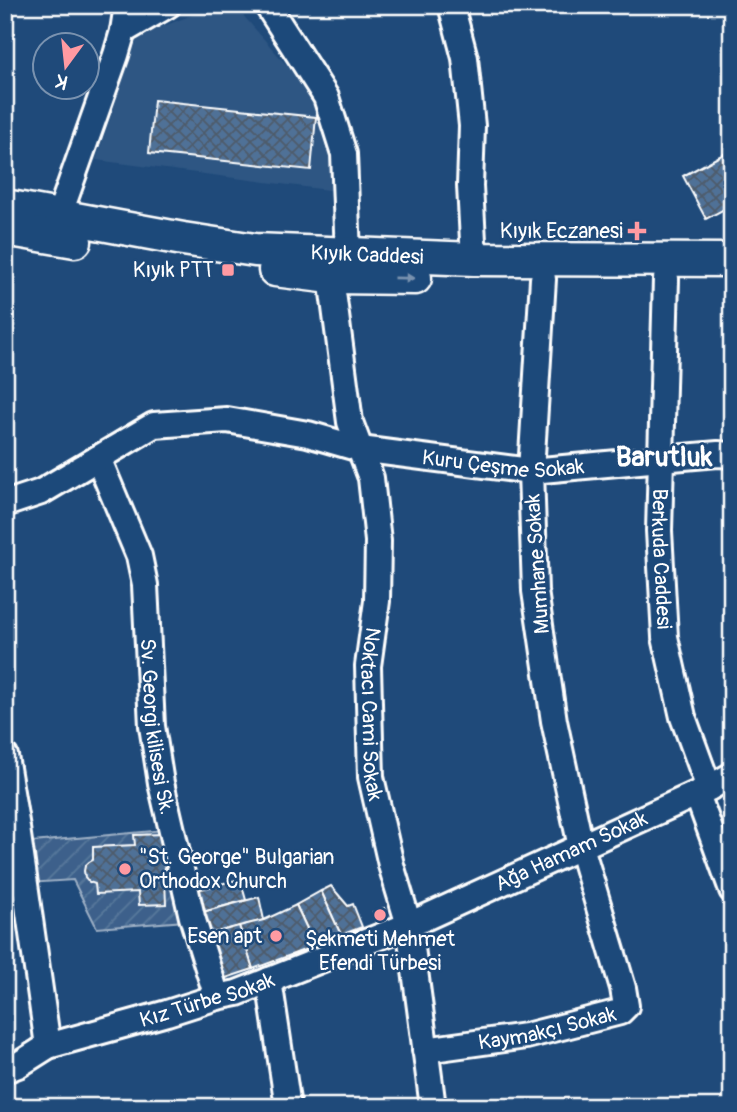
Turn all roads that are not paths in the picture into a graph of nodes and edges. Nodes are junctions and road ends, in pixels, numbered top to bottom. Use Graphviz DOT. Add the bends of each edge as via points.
graph roads {
  1 [pos="127,5"];
  2 [pos="168,5"];
  3 [pos="267,5"];
  4 [pos="451,5"];
  5 [pos="123,31"];
  6 [pos="5,206"];
  7 [pos="60,216"];
  8 [pos="5,229"];
  9 [pos="474,259"];
  10 [pos="732,260"];
  11 [pos="343,270"];
  12 [pos="543,279"];
  13 [pos="666,279"];
  14 [pos="732,279"];
  15 [pos="360,449"];
  16 [pos="732,455"];
  17 [pos="98,458"];
  18 [pos="661,458"];
  19 [pos="531,471"];
  20 [pos="5,504"];
  21 [pos="5,756"];
  22 [pos="732,775"];
  23 [pos="703,791"];
  24 [pos="11,829"];
  25 [pos="581,846"];
  26 [pos="732,890"];
  27 [pos="409,925"];
  28 [pos="269,980"];
  29 [pos="217,997"];
  30 [pos="48,1046"];
  31 [pos="425,1050"];
  32 [pos="5,1070"];
  33 [pos="288,1107"];
  34 [pos="433,1107"];
  1 -- 5 [label="street"];
  2 -- 5 [label="street"];
  3 -- 11 [label="street, Noktacı Cami Sokak" via="326,97 344,154"];
  4 -- 9 [label="street" via="465,58 472,126"];
  5 -- 7 [label="street"];
  6 -- 7 [label="main road, Kıyık Caddesi"];
  7 -- 11 [label="main road, Kıyık Caddesi"];
  8 -- 11 [label="main road, Kıyık Caddesi" via="172,258"];
  9 -- 10 [label="main road, Kıyık Caddesi"];
  9 -- 11 [label="main road, Kıyık Caddesi"];
  11 -- 12 [label="main road, Kıyık Caddesi, one-way"];
  11 -- 15 [label="street, Noktacı Cami Sokak" via="349,422"];
  12 -- 13 [label="main road, Kıyık Caddesi"];
  12 -- 19 [label="street, Mumhane Sokak"];
  13 -- 14 [label="main road, Kıyık Caddesi"];
  13 -- 18 [label="street, Berkuda Caddesi"];
  15 -- 17 [label="street, Kuru Çeşme Sokak" via="308,434 227,420 154,425"];
  15 -- 19 [label="street, Kuru Çeşme Sokak"];
  15 -- 27 [label="street, Noktacı Cami Sokak" via="371,478 378,541 377,601 368,666 371,777"];
  16 -- 18 [label="street, Kuru Çeşme Sokak"];
  17 -- 20 [label="street, Kuru Çeşme Sokak" via="41,492"];
  17 -- 29 [label="street, Sv. Georgi kilisesi Sk." via="139,556 161,783 192,917"];
  18 -- 19 [label="street, Kuru Çeşme Sokak"];
  18 -- 23 [label="street, Berkuda Caddesi" via="659,531 665,637"];
  19 -- 25 [label="street, Mumhane Sokak" via="535,592 554,720"];
  21 -- 24 [label="street"];
  22 -- 23 [label="street, Ağa Hamam Sokak"];
  23 -- 25 [label="street, Ağa Hamam Sokak"];
  23 -- 26 [label="street, Berkuda Caddesi"];
  24 -- 30 [label="street"];
  25 -- 27 [label="street, Ağa Hamam Sokak"];
  25 -- 31 [label="street, Kaymakçı Sokak" via="626,1006 620,1012 526,1036"];
  27 -- 28 [label="street, Kız Türbe Sokak"];
  27 -- 31 [label="street, Noktacı Cami Sokak"];
  28 -- 29 [label="street, Kız Türbe Sokak"];
  28 -- 33 [label="street"];
  29 -- 30 [label="street, Kız Türbe Sokak"];
  30 -- 32 [label="street, Kız Türbe Sokak"];
  31 -- 34 [label="street, Noktacı Cami Sokak"];
}
